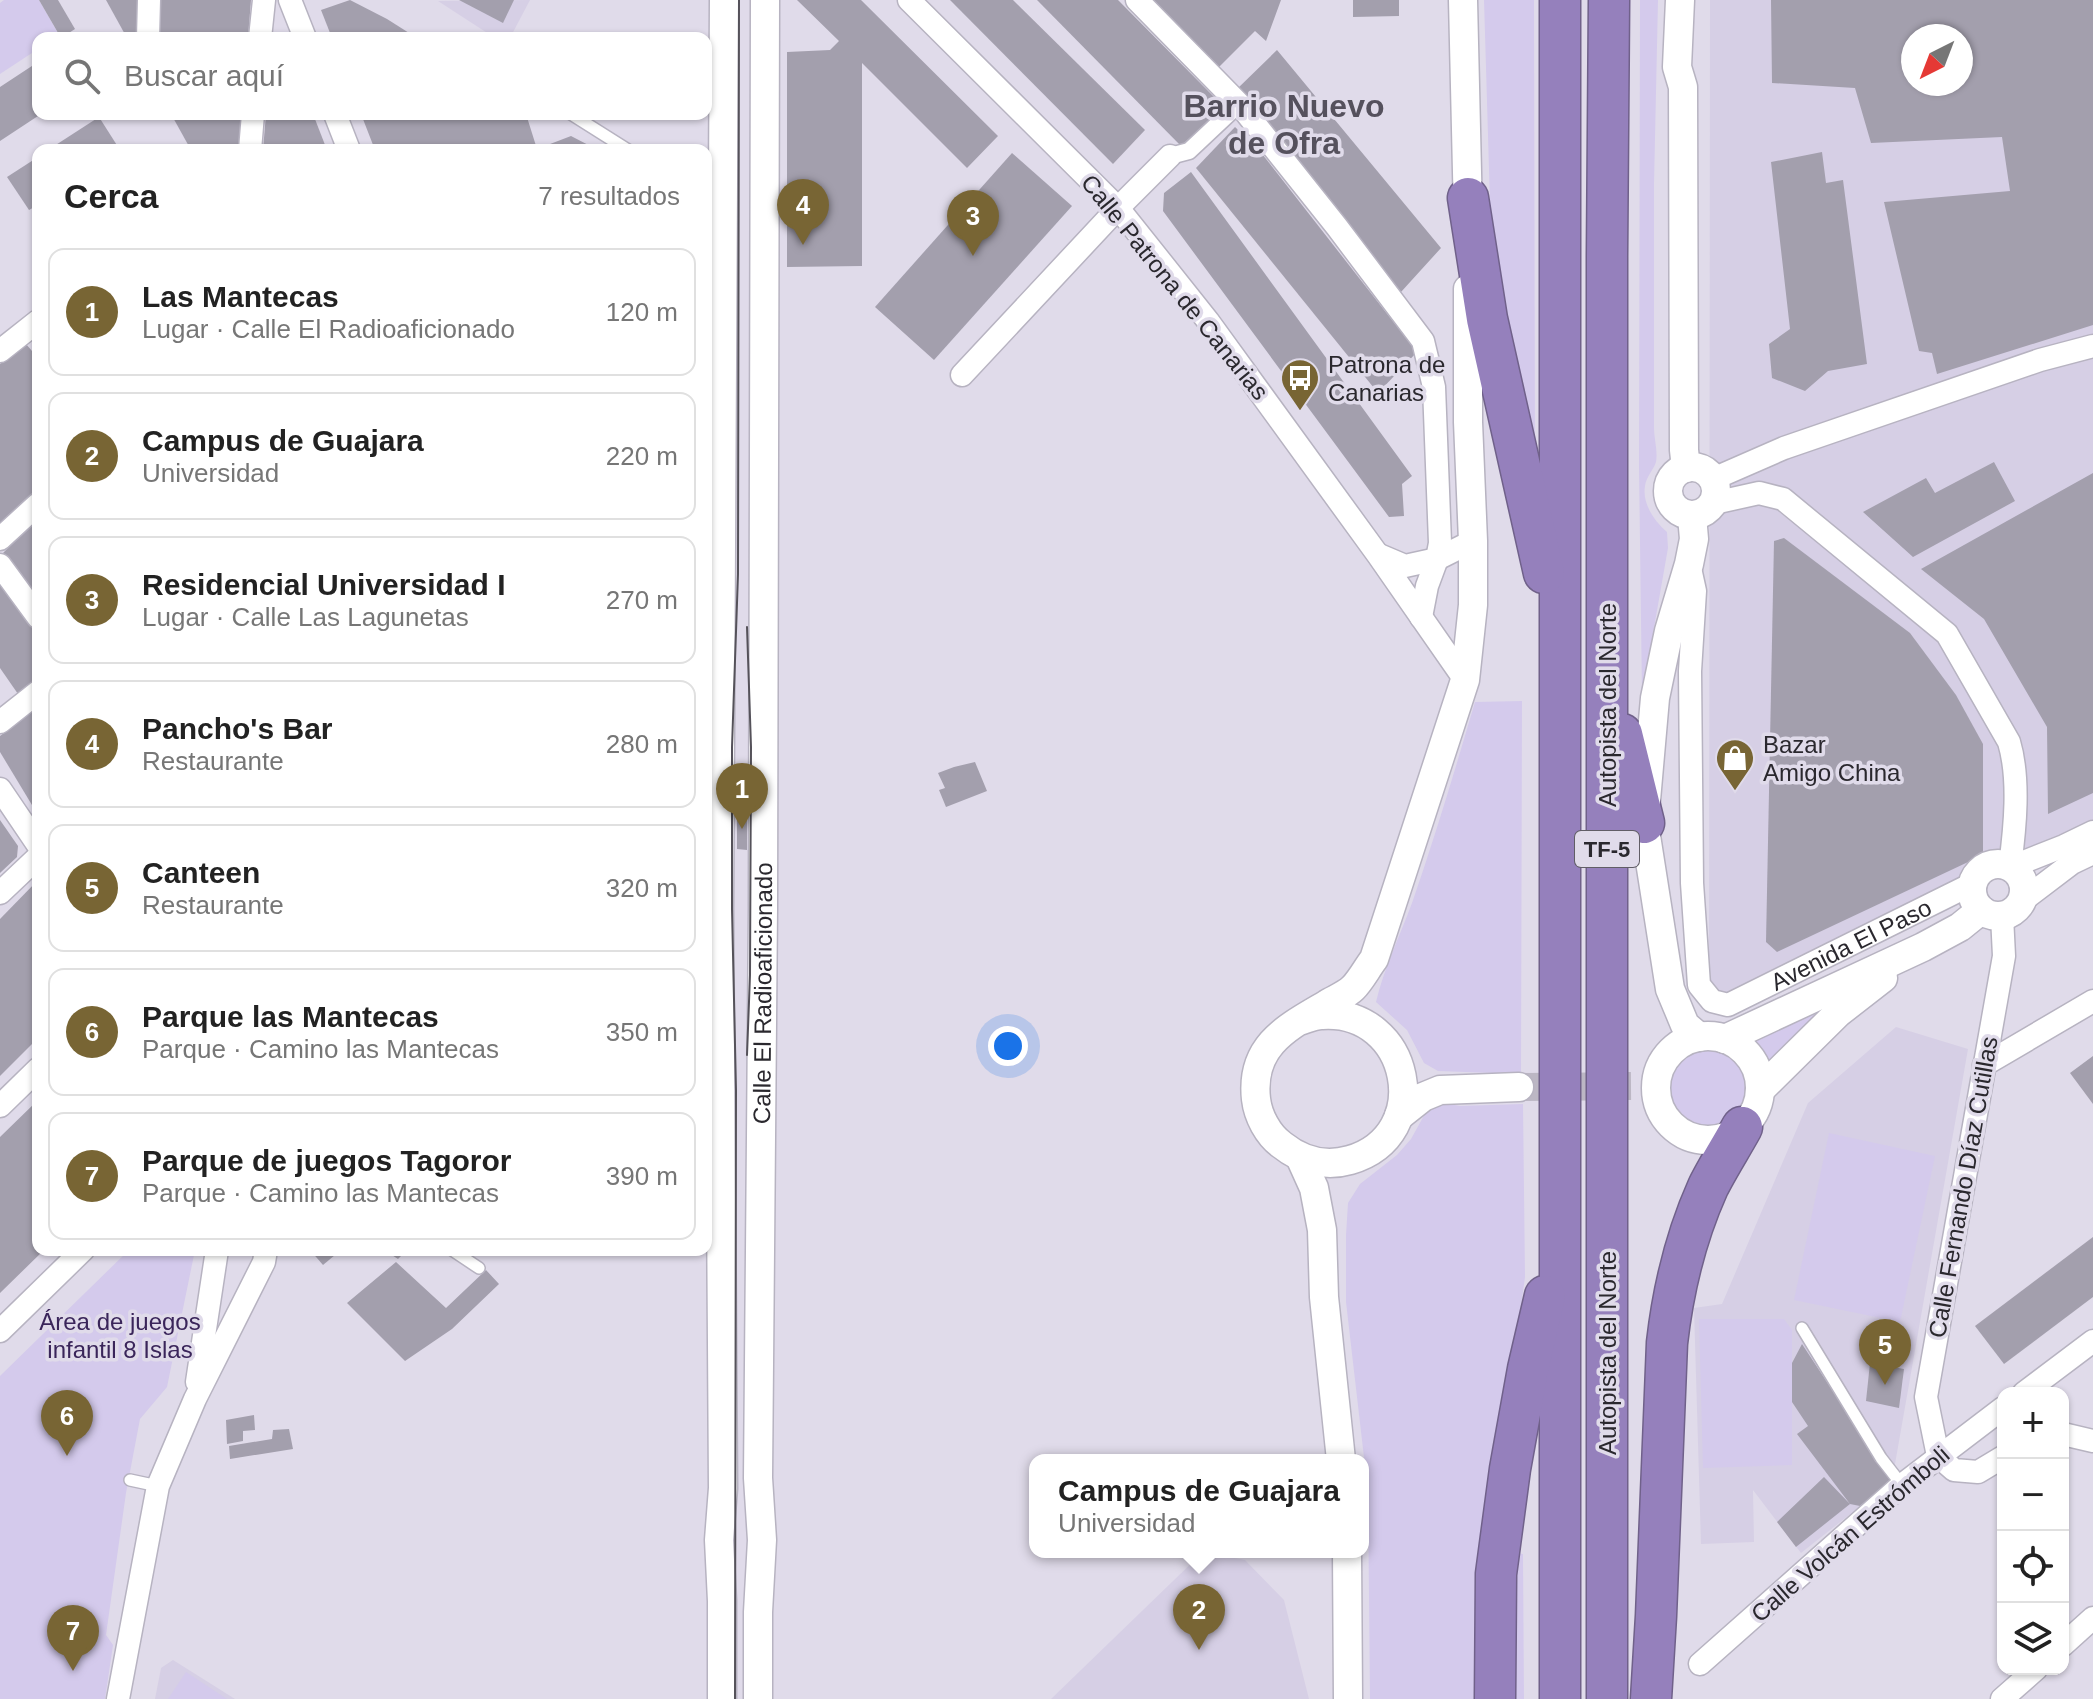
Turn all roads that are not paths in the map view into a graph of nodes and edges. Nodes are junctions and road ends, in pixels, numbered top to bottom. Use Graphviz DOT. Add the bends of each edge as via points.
graph roads {
  1 [pos="149,0"];
  2 [pos="264,0"];
  3 [pos="290,0"];
  4 [pos="724,0"];
  5 [pos="765,0"];
  6 [pos="909,0"];
  7 [pos="1137,0"];
  8 [pos="1463,0"];
  9 [pos="1560,0"];
  10 [pos="1609,0"];
  11 [pos="1680,0"];
  12 [pos="1697,0"];
  13 [pos="148,32"];
  14 [pos="261,32"];
  15 [pos="303,32"];
  16 [pos="1683,87"];
  17 [pos="1239,104"];
  18 [pos="252,120"];
  19 [pos="337,120"];
  20 [pos="580,120"];
  21 [pos="250,144"];
  22 [pos="347,144"];
  23 [pos="618,144"];
  24 [pos="1170,156"];
  25 [pos="1468,198"];
  26 [pos="1118,208"];
  27 [pos="32,326"];
  28 [pos="2093,346"];
  29 [pos="0,351"];
  30 [pos="962,375"];
  31 [pos="1686,468"];
  32 [pos="1707,499"];
  33 [pos="32,510"];
  34 [pos="0,539"];
  35 [pos="1473,541"];
  36 [pos="1378,555"];
  37 [pos="1437,559"];
  38 [pos="1689,564"];
  39 [pos="0,565"];
  40 [pos="32,609"];
  41 [pos="1421,617"];
  42 [pos="713,619"];
  43 [pos="1560,639"];
  44 [pos="1607,672"];
  45 [pos="1465,680"];
  46 [pos="32,697"];
  47 [pos="0,722"];
  48 [pos="0,789"];
  49 [pos="1644,823"];
  50 [pos="2093,832"];
  51 [pos="32,836"];
  52 [pos="2093,853"];
  53 [pos="32,863"];
  54 [pos="2010,867"];
  55 [pos="0,893"];
  56 [pos="1994,903"];
  57 [pos="1923,947"];
  58 [pos="2093,1001"];
  59 [pos="1299,1021"];
  60 [pos="1712,1038"];
  61 [pos="1984,1065"];
  62 [pos="1400,1067"];
  63 [pos="32,1075"];
  64 [pos="1519,1087"];
  65 [pos="1440,1090"];
  66 [pos="1760,1090"];
  67 [pos="0,1106"];
  68 [pos="1399,1116"];
  69 [pos="1742,1127"];
  70 [pos="1300,1157"];
  71 [pos="1355,1159"];
  72 [pos="1322,1230"];
  73 [pos="1560,1234"];
  74 [pos="77,1256"];
  75 [pos="216,1256"];
  76 [pos="265,1256"];
  77 [pos="461,1256"];
  78 [pos="479,1268"];
  79 [pos="1802,1328"];
  80 [pos="0,1331"];
  81 [pos="2093,1341"];
  82 [pos="2032,1387"];
  83 [pos="195,1399"];
  84 [pos="1997,1412"];
  85 [pos="2069,1435"];
  86 [pos="2093,1441"];
  87 [pos="1340,1454"];
  88 [pos="1938,1456"];
  89 [pos="2000,1459"];
  90 [pos="130,1480"];
  91 [pos="1902,1485"];
  92 [pos="158,1486"];
  93 [pos="1347,1558"];
  94 [pos="2093,1618"];
  95 [pos="2069,1640"];
  96 [pos="1700,1664"];
  97 [pos="2029,1675"];
  98 [pos="118,1699"];
  99 [pos="722,1699"];
  100 [pos="758,1699"];
  101 [pos="1348,1699"];
  102 [pos="1495,1699"];
  103 [pos="1560,1699"];
  104 [pos="1607,1699"];
  105 [pos="1651,1699"];
  106 [pos="2002,1699"];
  1 -- 13 [label="street"];
  2 -- 14 [label="street"];
  3 -- 15 [label="street"];
  4 -- 42 [label="street, Calle El Radioaficionado"];
  5 -- 100 [label="street, Calle El Radioaficionado"];
  6 -- 26 [label="street, Calle Patrona de Canarias"];
  7 -- 17 [label="street"];
  8 -- 25 [label="street"];
  9 -- 43 [label="highway, Autopista del Norte / TF-5"];
  10 -- 44 [label="highway, Autopista del Norte / TF-5"];
  11 -- 16 [label="street" via="1677,67"];
  12 -- 16 [label="street" via="1694,61"];
  16 -- 31 [label="street"];
  17 -- 24 [label="street" via="1189,151"];
  17 -- 37 [label="street" via="1423,341 1434,387"];
  18 -- 21 [label="street"];
  19 -- 22 [label="street"];
  20 -- 23 [label="lane"];
  24 -- 26 [label="street"];
  25 -- 35 [label="street"];
  25 -- 43 [label="highway" via="1487,319"];
  26 -- 30 [label="street"];
  26 -- 36 [label="street, Calle Patrona de Canarias" via="1208,321"];
  27 -- 29 [label="street"];
  28 -- 32 [label="street" via="1784,448"];
  31 -- 32 [label="street" via="1702,469"];
  31 -- 32 [label="street" via="1673,476 1668,491 1672,505 1684,514"];
  32 -- 38 [label="street"];
  32 -- 54 [label="street" via="1759,493 1783,499 1947,634 2015,761"];
  33 -- 34 [label="street"];
  35 -- 37 [label="street"];
  35 -- 45 [label="street"];
  36 -- 37 [label="street" via="1405,566"];
  36 -- 41 [label="street, Calle Patrona de Canarias"];
  37 -- 41 [label="street"];
  38 -- 49 [label="street" via="1655,698"];
  38 -- 56 [label="street, Avenida El Paso" via="1695,591 1690,671 1692,883 1699,985 1712,1001 1728,1005"];
  39 -- 40 [label="street"];
  41 -- 45 [label="street, Calle Patrona de Canarias"];
  42 -- 99 [label="street, Calle El Radioaficionado"];
  43 -- 73 [label="highway, Autopista del Norte / TF-5"];
  44 -- 49 [label="highway"];
  44 -- 104 [label="highway, Autopista del Norte / TF-5"];
  45 -- 59 [label="street" via="1374,959 1351,990"];
  46 -- 47 [label="street"];
  48 -- 51 [label="street"];
  49 -- 60 [label="street" via="1670,989 1685,1025"];
  50 -- 54 [label="street"];
  52 -- 56 [label="street, Avenida El Paso"];
  53 -- 55 [label="street"];
  54 -- 56 [label="street" via="2024,886"];
  54 -- 56 [label="street" via="1986,866 1974,877"];
  56 -- 57 [label="street, Avenida El Paso"];
  56 -- 61 [label="street, Calle Fernando Díaz Cutillas" via="2004,956"];
  57 -- 60 [label="street, Avenida El Paso"];
  57 -- 66 [label="street, Avenida El Paso" via="1838,1013"];
  58 -- 61 [label="street"];
  59 -- 62 [label="street" via="1320,1015 1360,1021 1387,1042"];
  59 -- 70 [label="street" via="1268,1046 1255,1084 1262,1121 1280,1144"];
  60 -- 66 [label="street" via="1740,1047 1751,1059"];
  60 -- 69 [label="street" via="1685,1041 1644,1088 1667,1121 1695,1139 1728,1136"];
  61 -- 88 [label="street, Calle Fernando Díaz Cutillas" via="1926,1397"];
  62 -- 65 [label="street"];
  62 -- 68 [label="street" via="1404,1090"];
  63 -- 67 [label="street"];
  64 -- 65 [label="street"];
  65 -- 68 [label="street"];
  66 -- 69 [label="street"];
  68 -- 71 [label="street" via="1382,1141"];
  69 -- 105 [label="highway" via="1698,1213 1671,1311"];
  70 -- 71 [label="street" via="1328,1163"];
  70 -- 72 [label="street" via="1314,1188"];
  71 -- 72 [label="street" via="1335,1189"];
  72 -- 87 [label="street"];
  73 -- 102 [label="highway" via="1510,1469 1496,1574"];
  73 -- 103 [label="highway, Autopista del Norte / TF-5"];
  74 -- 80 [label="street"];
  75 -- 83 [label="street"];
  76 -- 83 [label="street"];
  77 -- 78 [label="lane"];
  79 -- 91 [label="lane"];
  81 -- 82 [label="street"];
  83 -- 92 [label="street"];
  84 -- 88 [label="street, Calle Volcán Estrómboli"];
  85 -- 86 [label="street"];
  88 -- 89 [label="street" via="1954,1470 1978,1472"];
  88 -- 91 [label="street, Calle Volcán Estrómboli"];
  90 -- 92 [label="lane"];
  91 -- 96 [label="street, Calle Volcán Estrómboli"];
  92 -- 98 [label="street"];
  93 -- 101 [label="street"];
  94 -- 95 [label="street"];
  97 -- 106 [label="street"];
}
